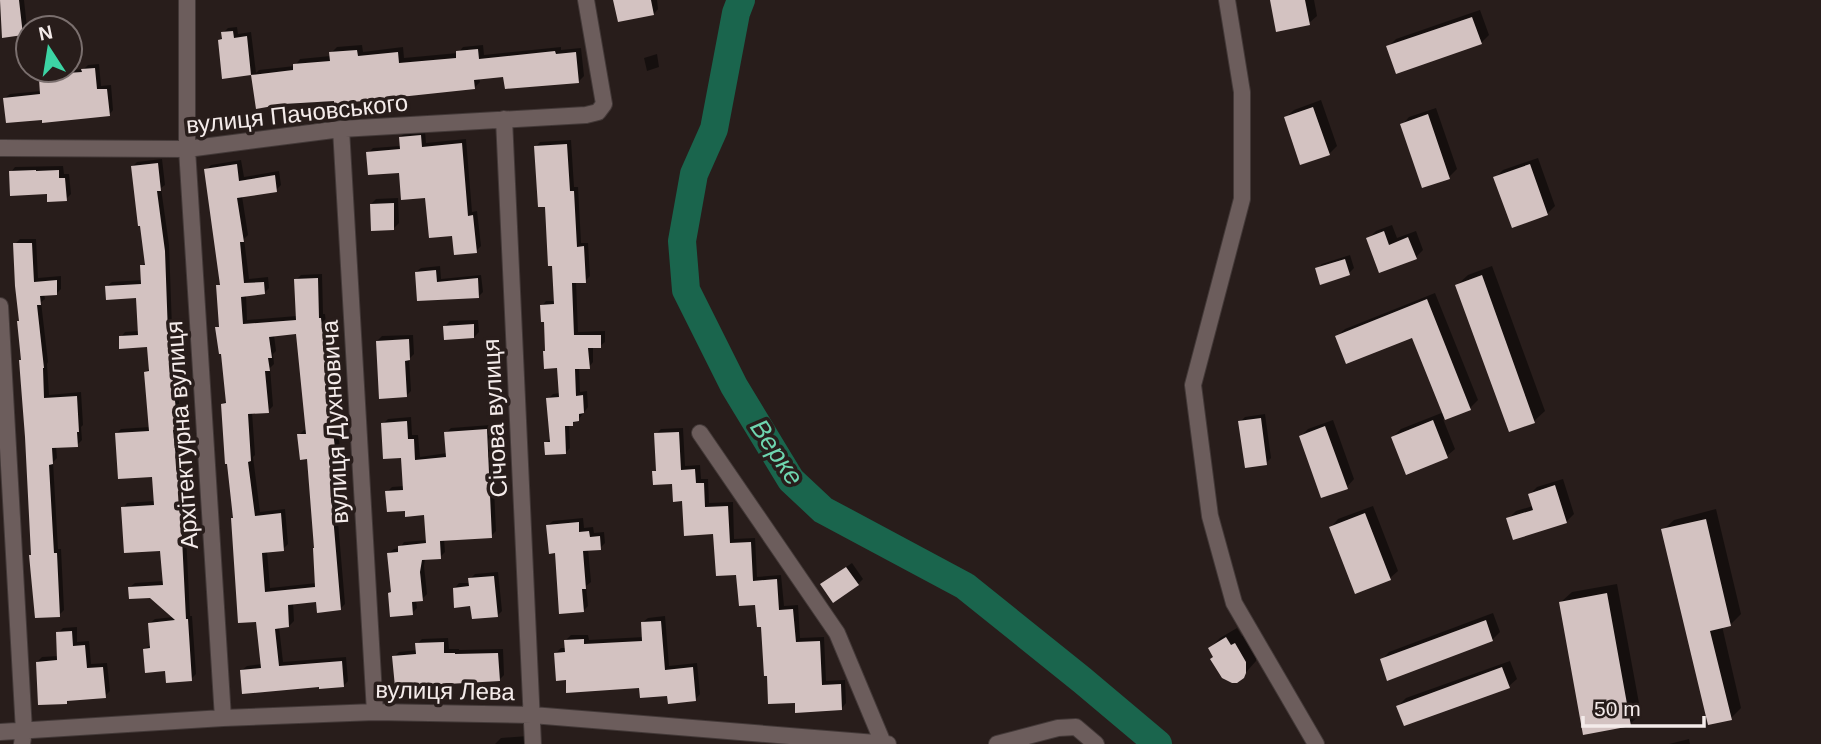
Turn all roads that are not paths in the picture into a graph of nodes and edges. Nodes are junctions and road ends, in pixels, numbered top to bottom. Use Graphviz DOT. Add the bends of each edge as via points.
graph roads {
  1 [pos="187,0"];
  2 [pos="586,0"];
  3 [pos="1227,0"];
  4 [pos="504,119"];
  5 [pos="341,129"];
  6 [pos="0,148"];
  7 [pos="187,149"];
  8 [pos="0,306"];
  9 [pos="699,433"];
  10 [pos="375,712"];
  11 [pos="531,715"];
  12 [pos="223,718"];
  13 [pos="0,732"];
  14 [pos="23,737"];
  15 [pos="885,743"];
  16 [pos="533,744"];
  17 [pos="997,744"];
  18 [pos="1096,744"];
  19 [pos="1316,744"];
  1 -- 7 [label="street, Архітектурна вулиця"];
  2 -- 4 [label="street, вулиця Пачовського" via="604,104 598,112 586,115"];
  3 -- 19 [label="street" via="1242,92 1242,199 1193,385 1210,516 1234,603"];
  4 -- 5 [label="street, вулиця Пачовського"];
  4 -- 11 [label="street, Січова вулиця"];
  5 -- 7 [label="street, вулиця Пачовського"];
  5 -- 10 [label="street, вулиця Духновича"];
  6 -- 7 [label="street, вулиця Пачовського"];
  7 -- 12 [label="street, Архітектурна вулиця"];
  8 -- 14 [label="street"];
  9 -- 15 [label="street" via="837,634"];
  10 -- 11 [label="street, вулиця Лева"];
  10 -- 12 [label="street, вулиця Лева"];
  11 -- 15 [label="street, вулиця Лева"];
  11 -- 16 [label="street, Січова вулиця"];
  12 -- 14 [label="street, вулиця Лева"];
  13 -- 14 [label="street, вулиця Лева"];
  17 -- 18 [label="street" via="1058,727 1076,727"];
}
